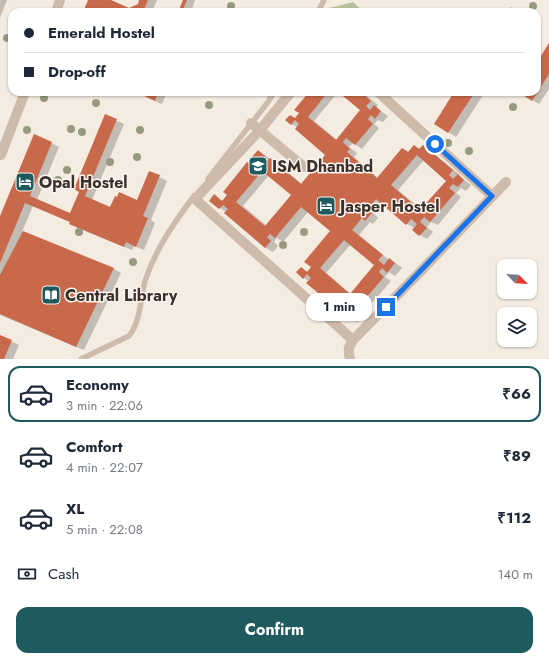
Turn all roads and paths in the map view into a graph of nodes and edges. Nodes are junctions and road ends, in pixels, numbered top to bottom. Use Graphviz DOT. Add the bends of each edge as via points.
graph roads {
  1 [pos="24,96"];
  2 [pos="271,96"];
  3 [pos="288,96"];
  4 [pos="382,96"];
  5 [pos="252,123"];
  6 [pos="260,130"];
  7 [pos="1,156"];
  8 [pos="304,167"];
  9 [pos="506,182"];
  10 [pos="492,196"];
  11 [pos="353,340"];
  12 [pos="81,359"];
  13 [pos="350,359"];
  1 -- 7 [label="street"];
  2 -- 5 [label="lane"];
  3 -- 6 [label="street"];
  4 -- 10 [label="street"];
  5 -- 6 [label="street"];
  5 -- 12 [label="lane" via="175,222 155,256 145,282 133,331 129,336"];
  6 -- 8 [label="street"];
  6 -- 11 [label="street" via="195,200"];
  9 -- 10 [label="street"];
  10 -- 11 [label="street"];
  11 -- 13 [label="street" via="348,351"];
}
